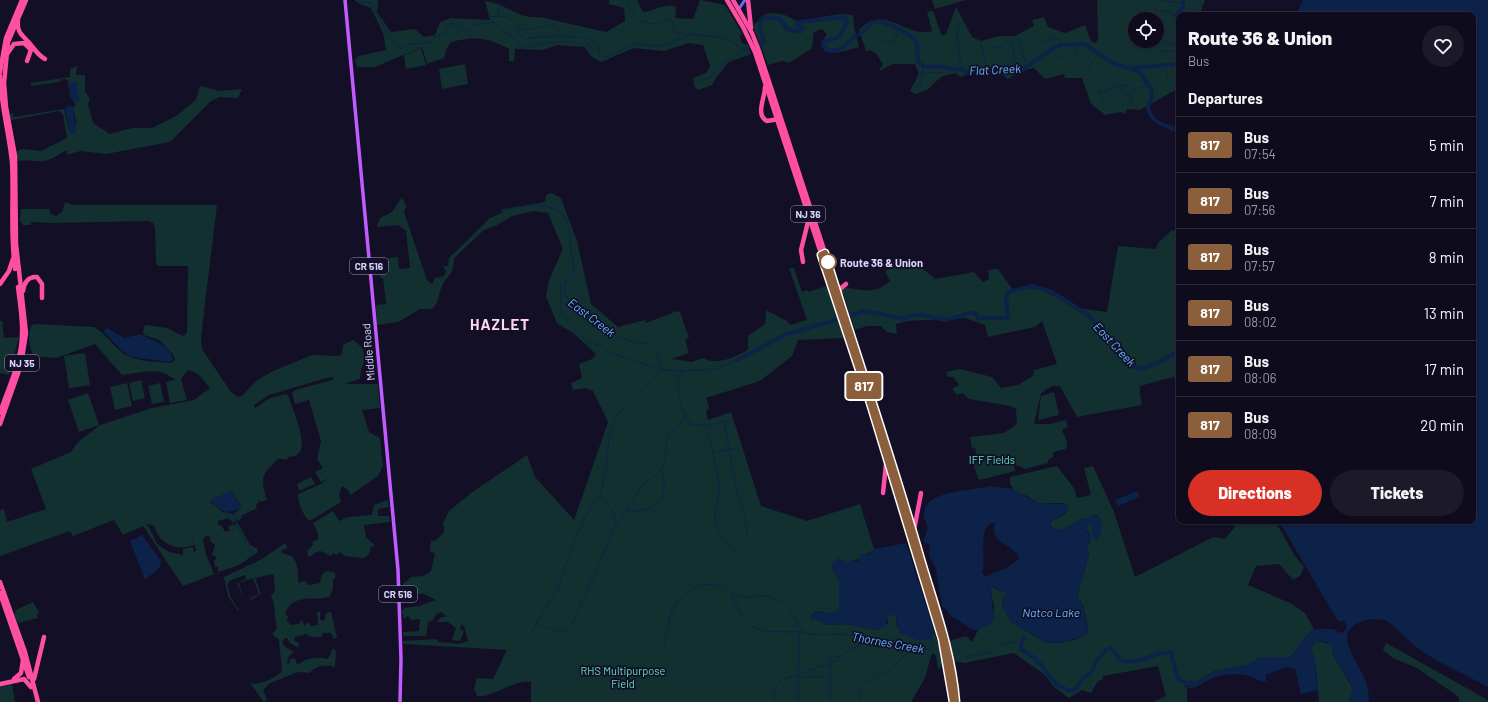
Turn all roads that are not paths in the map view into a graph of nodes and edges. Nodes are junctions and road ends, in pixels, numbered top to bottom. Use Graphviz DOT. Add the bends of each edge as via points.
graph roads {
  1 [pos="22,0"];
  2 [pos="26,0"];
  3 [pos="345,0"];
  4 [pos="728,0"];
  5 [pos="733,0"];
  6 [pos="746,0"];
  7 [pos="739,9"];
  8 [pos="20,14"];
  9 [pos="737,15"];
  10 [pos="752,33"];
  11 [pos="753,42"];
  12 [pos="757,52"];
  13 [pos="6,57"];
  14 [pos="45,59"];
  15 [pos="27,61"];
  16 [pos="0,72"];
  17 [pos="0,76"];
  18 [pos="765,81"];
  19 [pos="0,103"];
  20 [pos="2,109"];
  21 [pos="779,119"];
  22 [pos="809,217"];
  23 [pos="13,253"];
  24 [pos="803,262"];
  25 [pos="834,281"];
  26 [pos="0,284"];
  27 [pos="22,295"];
  28 [pos="42,298"];
  29 [pos="840,299"];
  30 [pos="0,413"];
  31 [pos="0,424"];
  32 [pos="886,457"];
  33 [pos="883,493"];
  34 [pos="921,493"];
  35 [pos="914,536"];
  36 [pos="0,582"];
  37 [pos="0,593"];
  38 [pos="44,637"];
  39 [pos="38,639"];
  40 [pos="42,644"];
  41 [pos="23,657"];
  42 [pos="10,682"];
  43 [pos="1,684"];
  44 [pos="32,685"];
  45 [pos="35,702"];
  46 [pos="38,702"];
  47 [pos="400,702"];
  48 [pos="953,702"];
  49 [pos="956,702"];
  1 -- 16 [label="highway" via="6,38"];
  2 -- 8 [label="highway, NJ 35"];
  3 -- 47 [label="main road, Middle Road / CR 516" via="398,570"];
  4 -- 9 [label="highway, NJ 36"];
  5 -- 7 [label="highway, NJ 36"];
  6 -- 7 [label="main road"];
  6 -- 10 [label="highway"];
  7 -- 9 [label="main road"];
  7 -- 10 [label="highway, NJ 36"];
  8 -- 13 [label="highway, NJ 35" via="10,37"];
  8 -- 14 [label="highway" via="19,32"];
  9 -- 11 [label="highway, NJ 36"];
  10 -- 11 [label="highway, NJ 36"];
  11 -- 12 [label="highway, NJ 36"];
  12 -- 18 [label="highway, NJ 36"];
  12 -- 21 [label="highway, NJ 36"];
  13 -- 15 [label="highway" via="13,46 22,42 31,50"];
  13 -- 27 [label="highway, NJ 35" via="4,91 16,167 16,244"];
  17 -- 20 [label="highway, NJ 35"];
  18 -- 21 [label="highway, NJ 36"];
  18 -- 21 [label="highway" via="761,114 767,121"];
  19 -- 20 [label="highway"];
  20 -- 23 [label="highway, NJ 35" via="12,169"];
  21 -- 22 [label="highway, NJ 36"];
  21 -- 25 [label="highway, NJ 36"];
  22 -- 24 [label="highway" via="801,250"];
  22 -- 32 [label="highway, NJ 36"];
  23 -- 26 [label="highway" via="9,271"];
  23 -- 30 [label="highway, NJ 35" via="22,318 22,343 17,366"];
  25 -- 29 [label="highway, NJ 36"];
  25 -- 29 [label="highway" via="846,284 840,289"];
  27 -- 28 [label="highway" via="27,280 35,277 42,282"];
  27 -- 31 [label="highway, NJ 35" via="26,324 24,353"];
  29 -- 35 [label="highway, NJ 36"];
  32 -- 33 [label="highway"];
  32 -- 48 [label="highway, NJ 36" via="942,639"];
  34 -- 35 [label="highway" via="914,522"];
  35 -- 49 [label="highway, NJ 36" via="946,642"];
  36 -- 44 [label="highway" via="25,652"];
  37 -- 41 [label="highway"];
  38 -- 40 [label="highway"];
  39 -- 40 [label="highway"];
  40 -- 44 [label="highway"];
  41 -- 42 [label="highway" via="21,673"];
  41 -- 44 [label="highway"];
  42 -- 43 [label="highway"];
  42 -- 44 [label="highway" via="24,678"];
  44 -- 45 [label="highway"];
  44 -- 46 [label="highway"];
}
